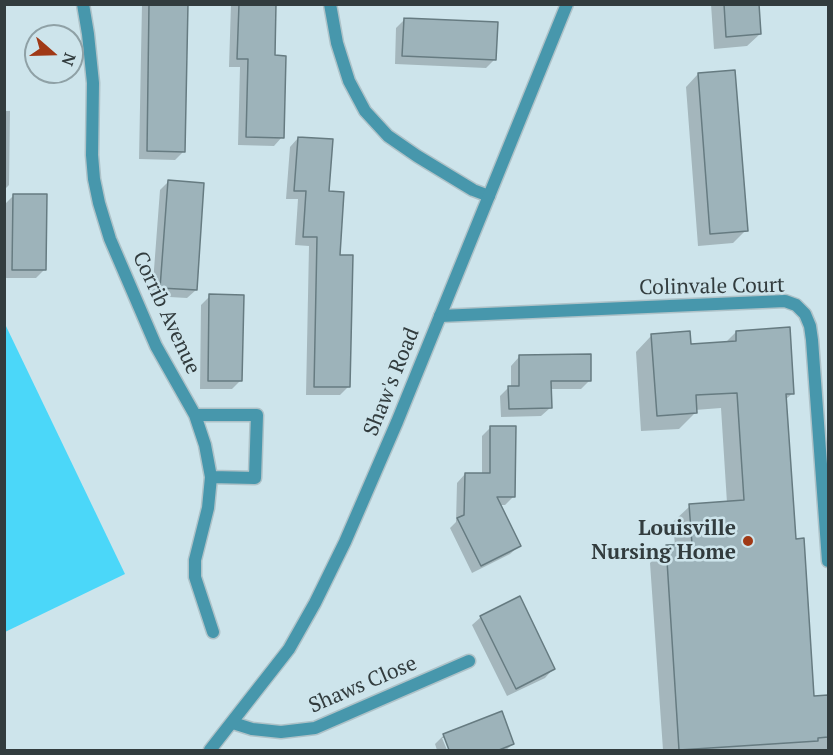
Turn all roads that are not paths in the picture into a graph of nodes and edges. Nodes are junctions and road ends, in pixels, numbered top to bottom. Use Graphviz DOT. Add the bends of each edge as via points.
graph roads {
  1 [pos="83,4"];
  2 [pos="330,4"];
  3 [pos="567,4"];
  4 [pos="489,196"];
  5 [pos="440,316"];
  6 [pos="195,416"];
  7 [pos="211,477"];
  8 [pos="828,561"];
  9 [pos="213,632"];
  10 [pos="469,661"];
  11 [pos="233,723"];
  12 [pos="210,750"];
  1 -- 6 [label="street, Corrib Avenue" via="93,83 93,163 99,203 110,239 156,346"];
  2 -- 4 [label="street" via="349,81 365,111 388,136 417,156"];
  3 -- 4 [label="street, Shaw's Road"];
  4 -- 5 [label="street, Shaw's Road"];
  5 -- 8 [label="street, Colinvale Court" via="785,301 796,305 805,314 812,340"];
  5 -- 11 [label="street, Shaw's Road" via="345,542 315,603 289,649"];
  6 -- 7 [label="street, Corrib Avenue" via="206,446"];
  6 -- 7 [label="street" via="257,415 255,478"];
  7 -- 9 [label="street, Corrib Avenue" via="195,577"];
  10 -- 11 [label="street, Shaws Close" via="315,728 281,732"];
  11 -- 12 [label="street, Shaw's Road"];
}
